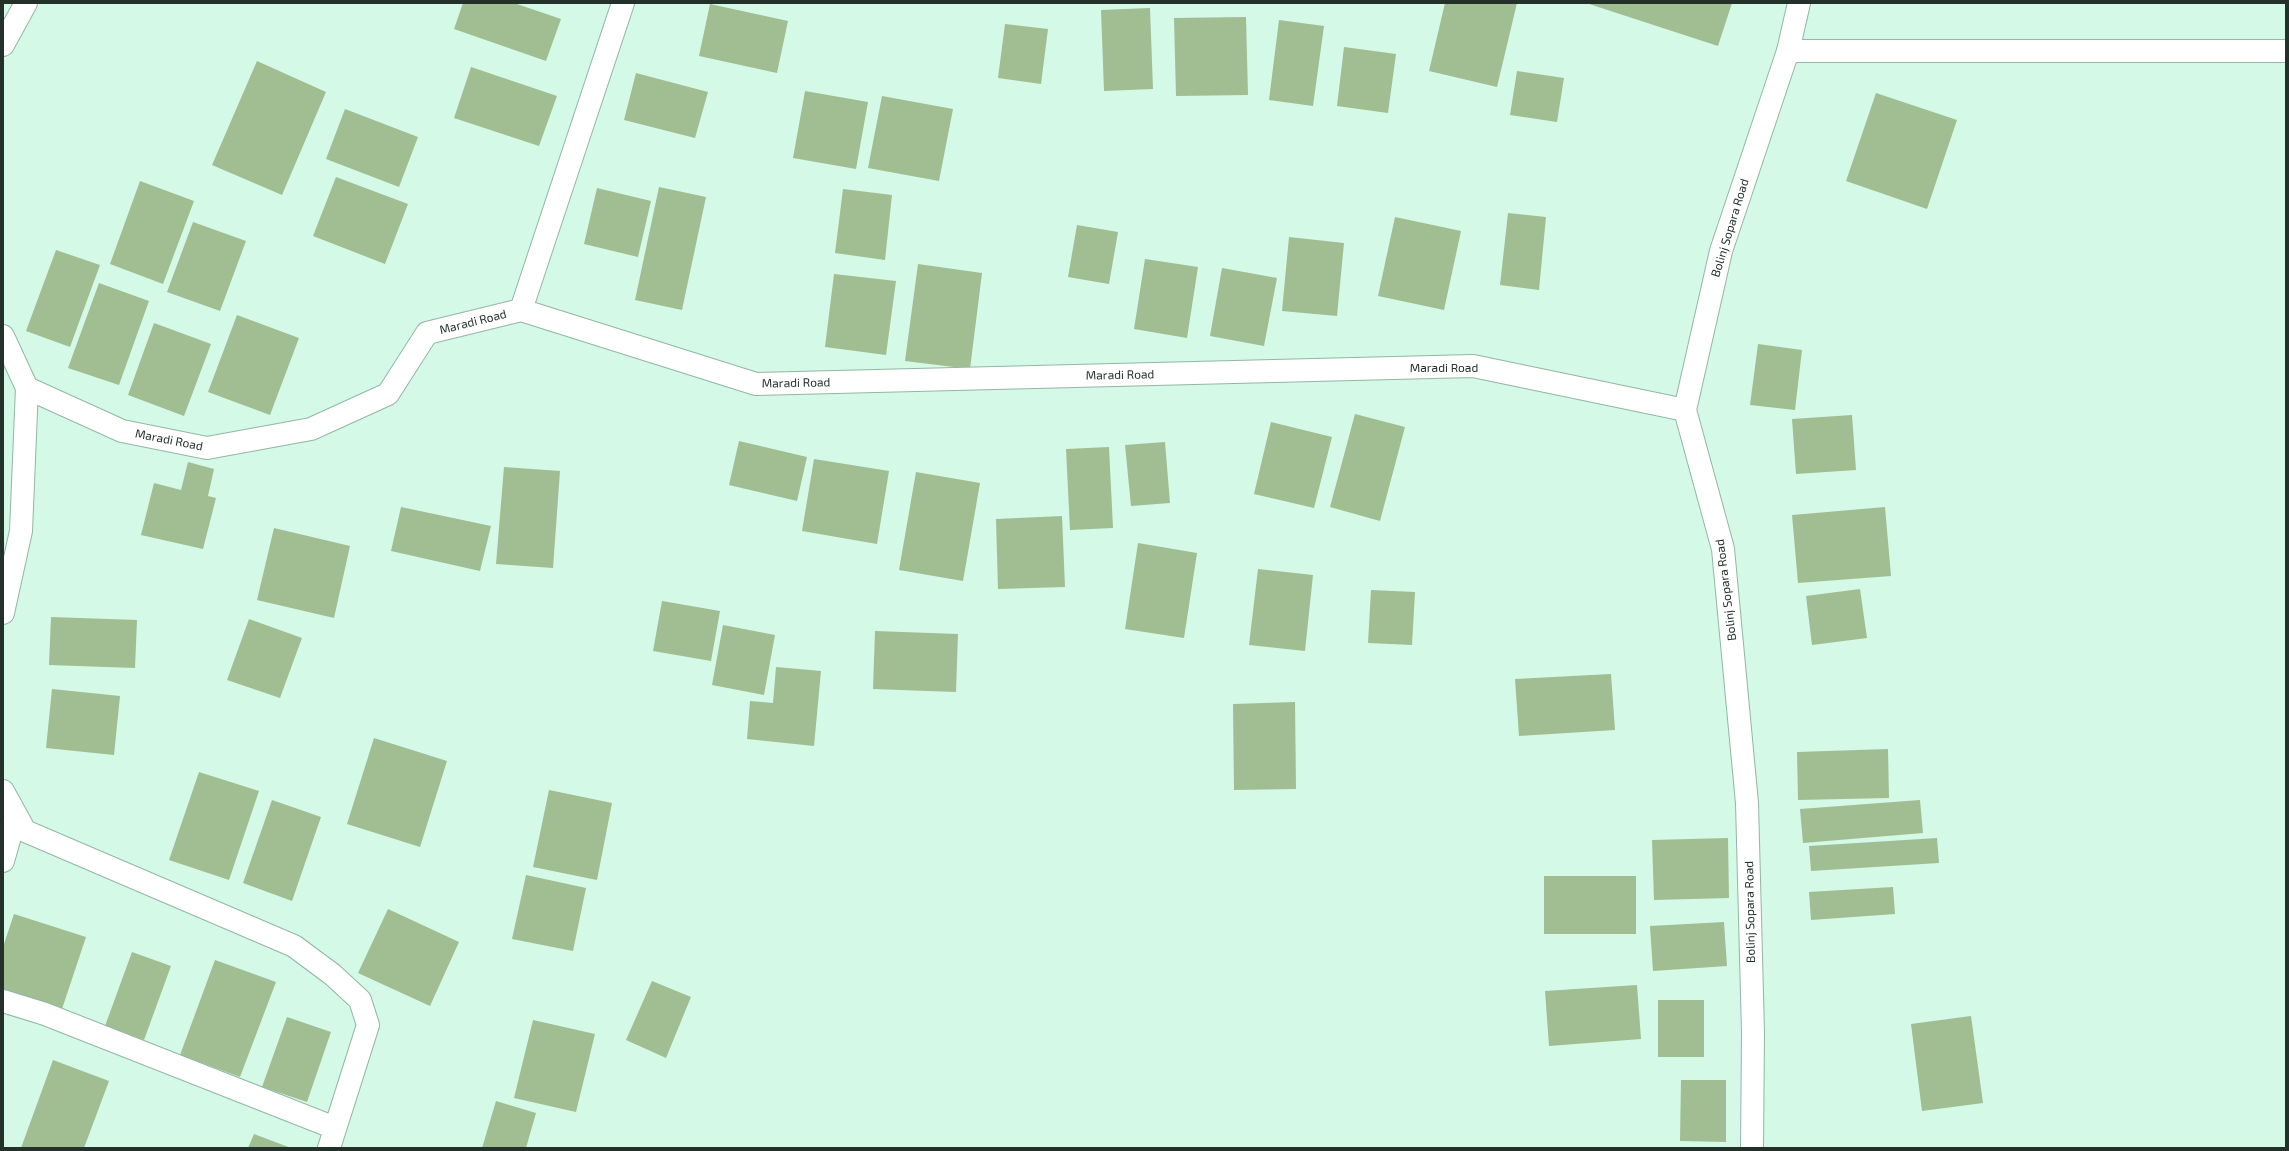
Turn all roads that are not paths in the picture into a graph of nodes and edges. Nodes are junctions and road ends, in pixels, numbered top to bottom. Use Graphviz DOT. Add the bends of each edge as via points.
graph roads {
  1 [pos="26,3"];
  2 [pos="623,3"];
  3 [pos="1799,3"];
  4 [pos="3,45"];
  5 [pos="1788,51"];
  6 [pos="2286,51"];
  7 [pos="522,310"];
  8 [pos="3,336"];
  9 [pos="27,388"];
  10 [pos="1685,410"];
  11 [pos="3,613"];
  12 [pos="3,791"];
  13 [pos="16,815"];
  14 [pos="3,861"];
  15 [pos="3,1001"];
  16 [pos="332,1138"];
  17 [pos="1752,1148"];
  1 -- 4 [label="street"];
  2 -- 7 [label="street"];
  3 -- 5 [label="street, Bolinj Sopara Road"];
  5 -- 6 [label="street"];
  5 -- 10 [label="street, Bolinj Sopara Road" via="1721,251"];
  7 -- 9 [label="street, Maradi Road" via="427,333 388,394 311,429 208,448 122,431"];
  7 -- 10 [label="street, Maradi Road" via="756,384 1473,366"];
  8 -- 9 [label="street"];
  9 -- 11 [label="street" via="21,531"];
  10 -- 17 [label="street, Bolinj Sopara Road" via="1723,549 1747,803 1753,1033"];
  12 -- 13 [label="street"];
  13 -- 14 [label="street"];
  13 -- 16 [label="street" via="25,831 294,946 333,975 360,1000 368,1025"];
  15 -- 16 [label="street" via="45,1014"];
}
